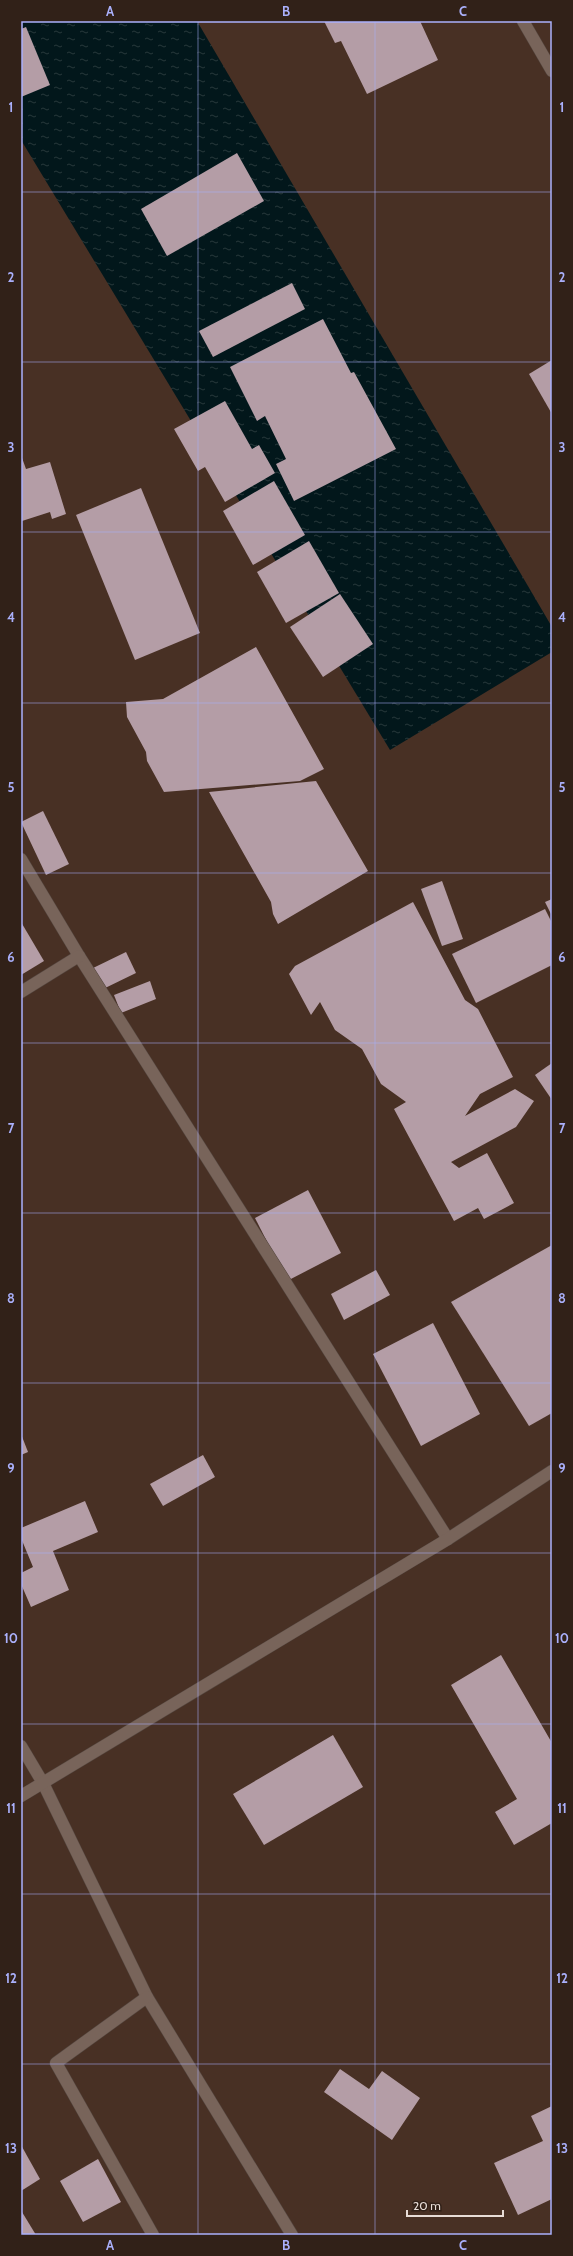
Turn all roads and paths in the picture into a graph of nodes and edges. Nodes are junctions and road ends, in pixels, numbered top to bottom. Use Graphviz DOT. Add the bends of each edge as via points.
graph roads {
  1 [pos="523,21"];
  2 [pos="552,71"];
  3 [pos="21,859"];
  4 [pos="79,956"];
  5 [pos="21,992"];
  6 [pos="552,1471"];
  7 [pos="448,1539"];
  8 [pos="21,1746"];
  9 [pos="43,1783"];
  10 [pos="21,1796"];
  11 [pos="147,1997"];
  12 [pos="153,2235"];
  13 [pos="292,2235"];
  1 -- 2 [label="lane"];
  3 -- 4 [label="lane"];
  4 -- 5 [label="lane"];
  4 -- 7 [label="lane"];
  6 -- 7 [label="lane"];
  7 -- 9 [label="lane"];
  8 -- 9 [label="lane"];
  9 -- 10 [label="lane"];
  9 -- 11 [label="lane"];
  11 -- 12 [label="lane" via="56,2063"];
  11 -- 13 [label="lane"];
}
